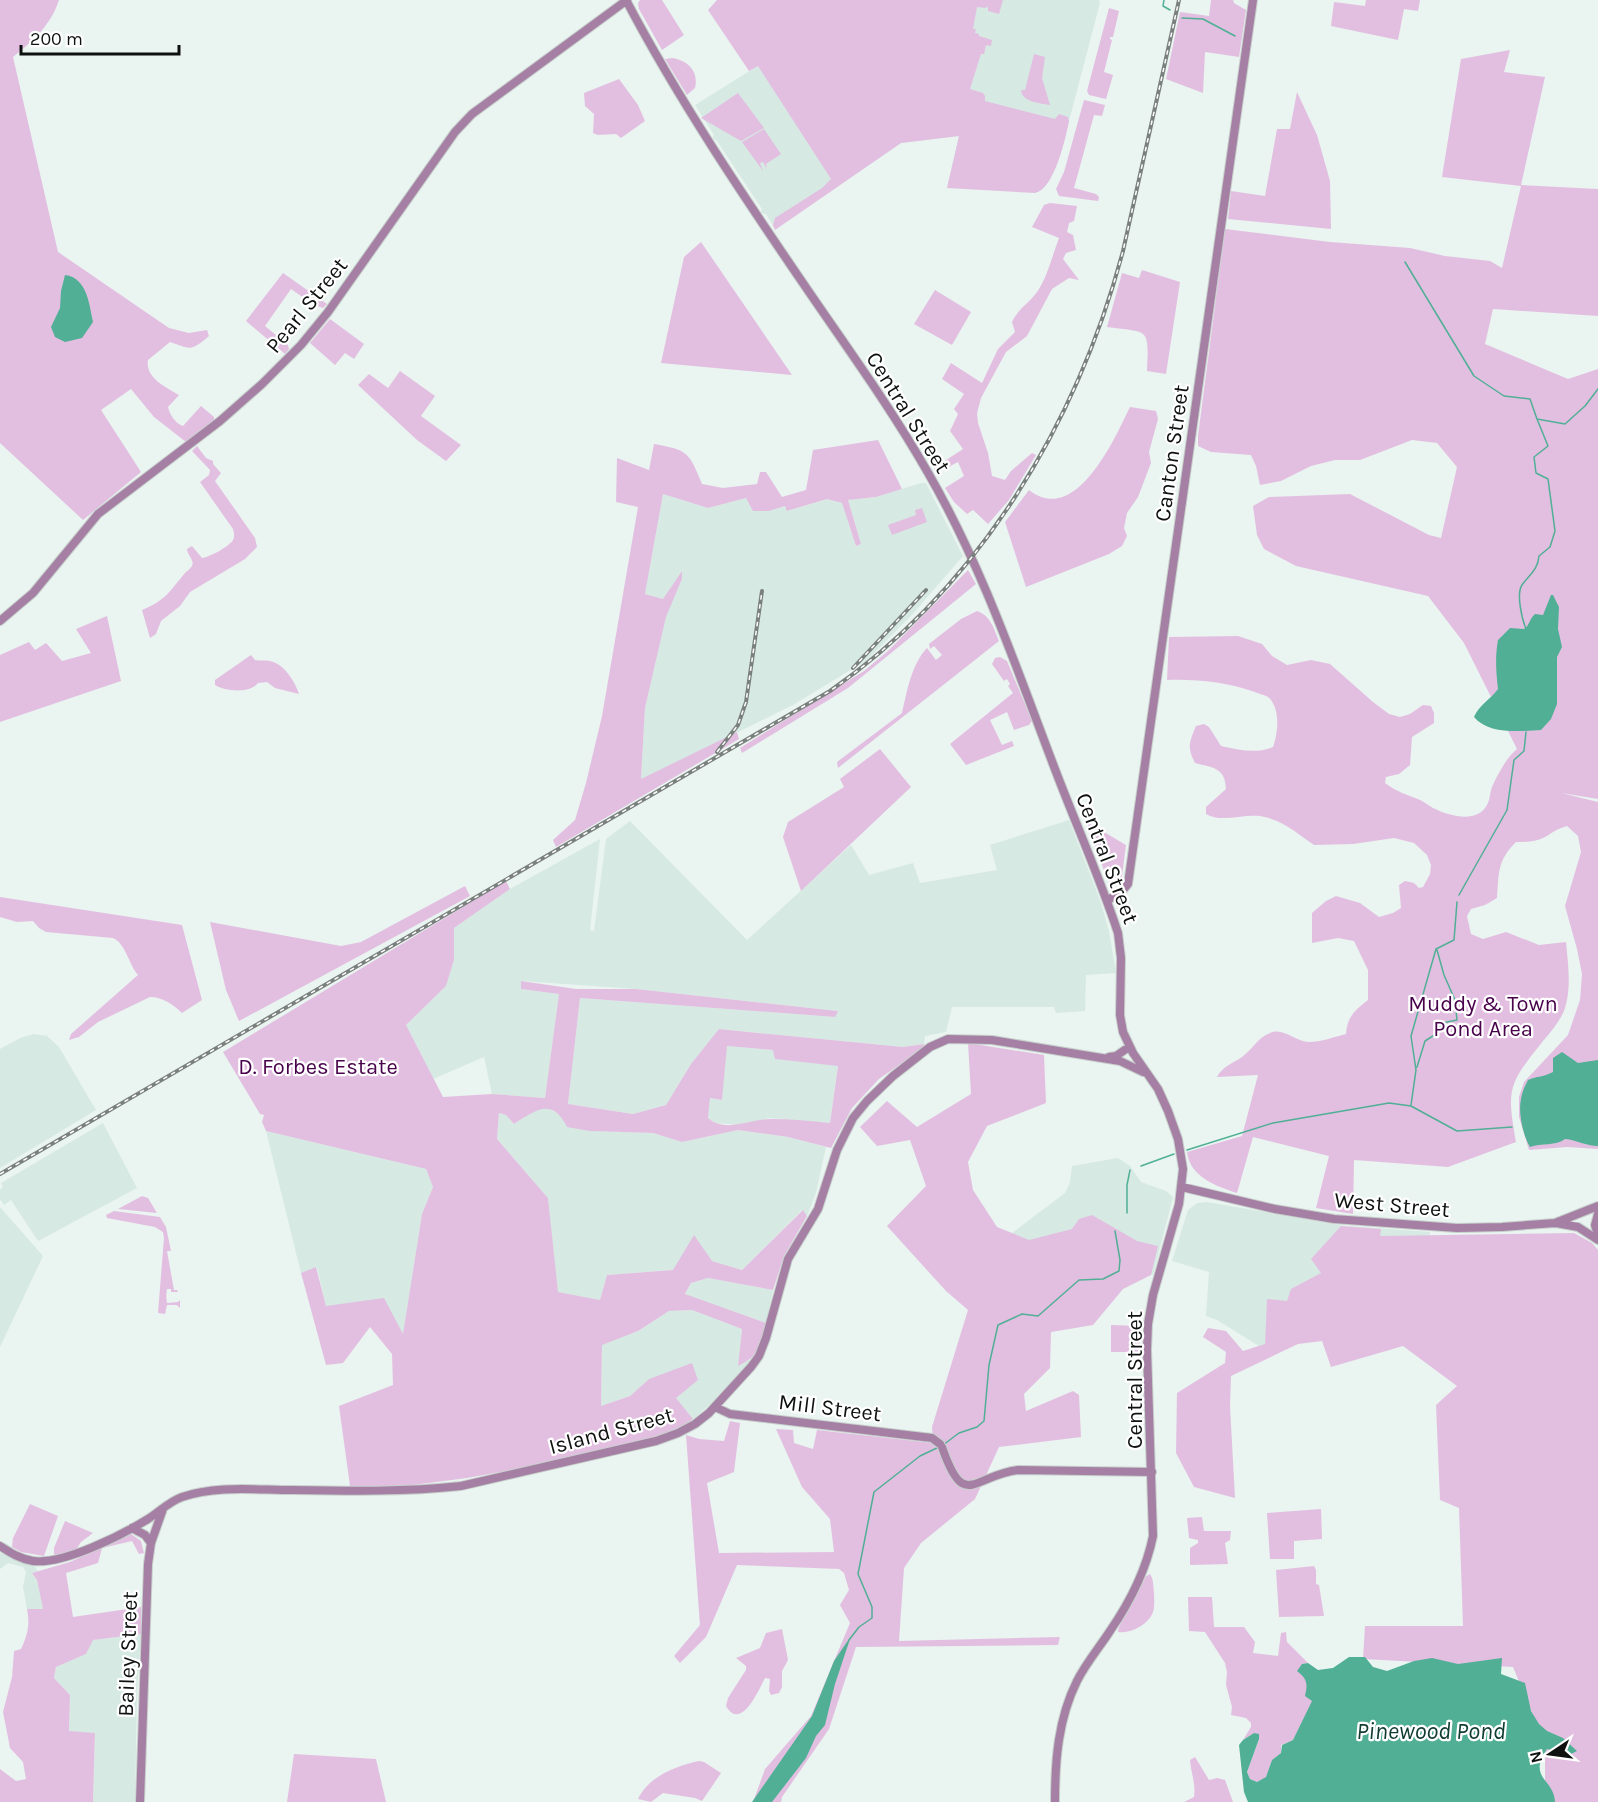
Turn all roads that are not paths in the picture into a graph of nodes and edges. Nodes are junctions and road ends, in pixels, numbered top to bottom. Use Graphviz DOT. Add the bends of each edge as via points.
graph roads {
  1 [pos="627,0"];
  2 [pos="1253,0"];
  3 [pos="0,621"];
  4 [pos="1107,902"];
  5 [pos="1131,1050"];
  6 [pos="1101,1058"];
  7 [pos="1120,1060"];
  8 [pos="1148,1075"];
  9 [pos="1182,1187"];
  10 [pos="1598,1206"];
  11 [pos="1598,1214"];
  12 [pos="1555,1223"];
  13 [pos="1598,1235"];
  14 [pos="1598,1240"];
  15 [pos="715,1407"];
  16 [pos="1152,1472"];
  17 [pos="163,1509"];
  18 [pos="132,1528"];
  19 [pos="151,1542"];
  20 [pos="0,1546"];
  21 [pos="140,1802"];
  22 [pos="1055,1802"];
  1 -- 3 [label="main road, Pearl Street" via="472,114 301,345 220,421 98,514 33,593"];
  1 -- 4 [label="main road, Central Street" via="683,100 884,401 938,491 990,598"];
  2 -- 4 [label="main road, Canton Street" via="1127,886"];
  4 -- 5 [label="main road, Central Street" via="1119,939 1121,1021"];
  5 -- 6 [label="main road"];
  5 -- 7 [label="main road"];
  5 -- 8 [label="main road, Central Street"];
  6 -- 7 [label="main road, Island Street"];
  6 -- 15 [label="main road, Island Street" via="956,1038 930,1047 893,1076 846,1129 818,1209 788,1259 759,1356"];
  7 -- 8 [label="main road, Island Street"];
  8 -- 9 [label="main road, Central Street" via="1175,1129"];
  9 -- 12 [label="main road, West Street" via="1275,1209 1364,1222 1470,1228"];
  9 -- 16 [label="main road, Central Street" via="1148,1324"];
  10 -- 12 [label="main road, West Street"];
  11 -- 13 [label="main road"];
  12 -- 14 [label="main road" via="1578,1227"];
  15 -- 16 [label="main road, Mill Street" via="730,1414 932,1438 941,1445 952,1474 964,1485 1018,1470"];
  15 -- 17 [label="main road, Island Street" via="695,1424 656,1441 470,1485 434,1489 224,1490 180,1498"];
  16 -- 22 [label="main road, Central Street" via="1153,1525 1148,1555 1132,1597 1082,1672 1069,1699 1059,1738"];
  17 -- 18 [label="main road, Island Street"];
  17 -- 19 [label="main road, Bailey Street"];
  18 -- 19 [label="main road"];
  18 -- 20 [label="main road, Island Street" via="49,1561 18,1557"];
  19 -- 21 [label="main road, Bailey Street"];
}
